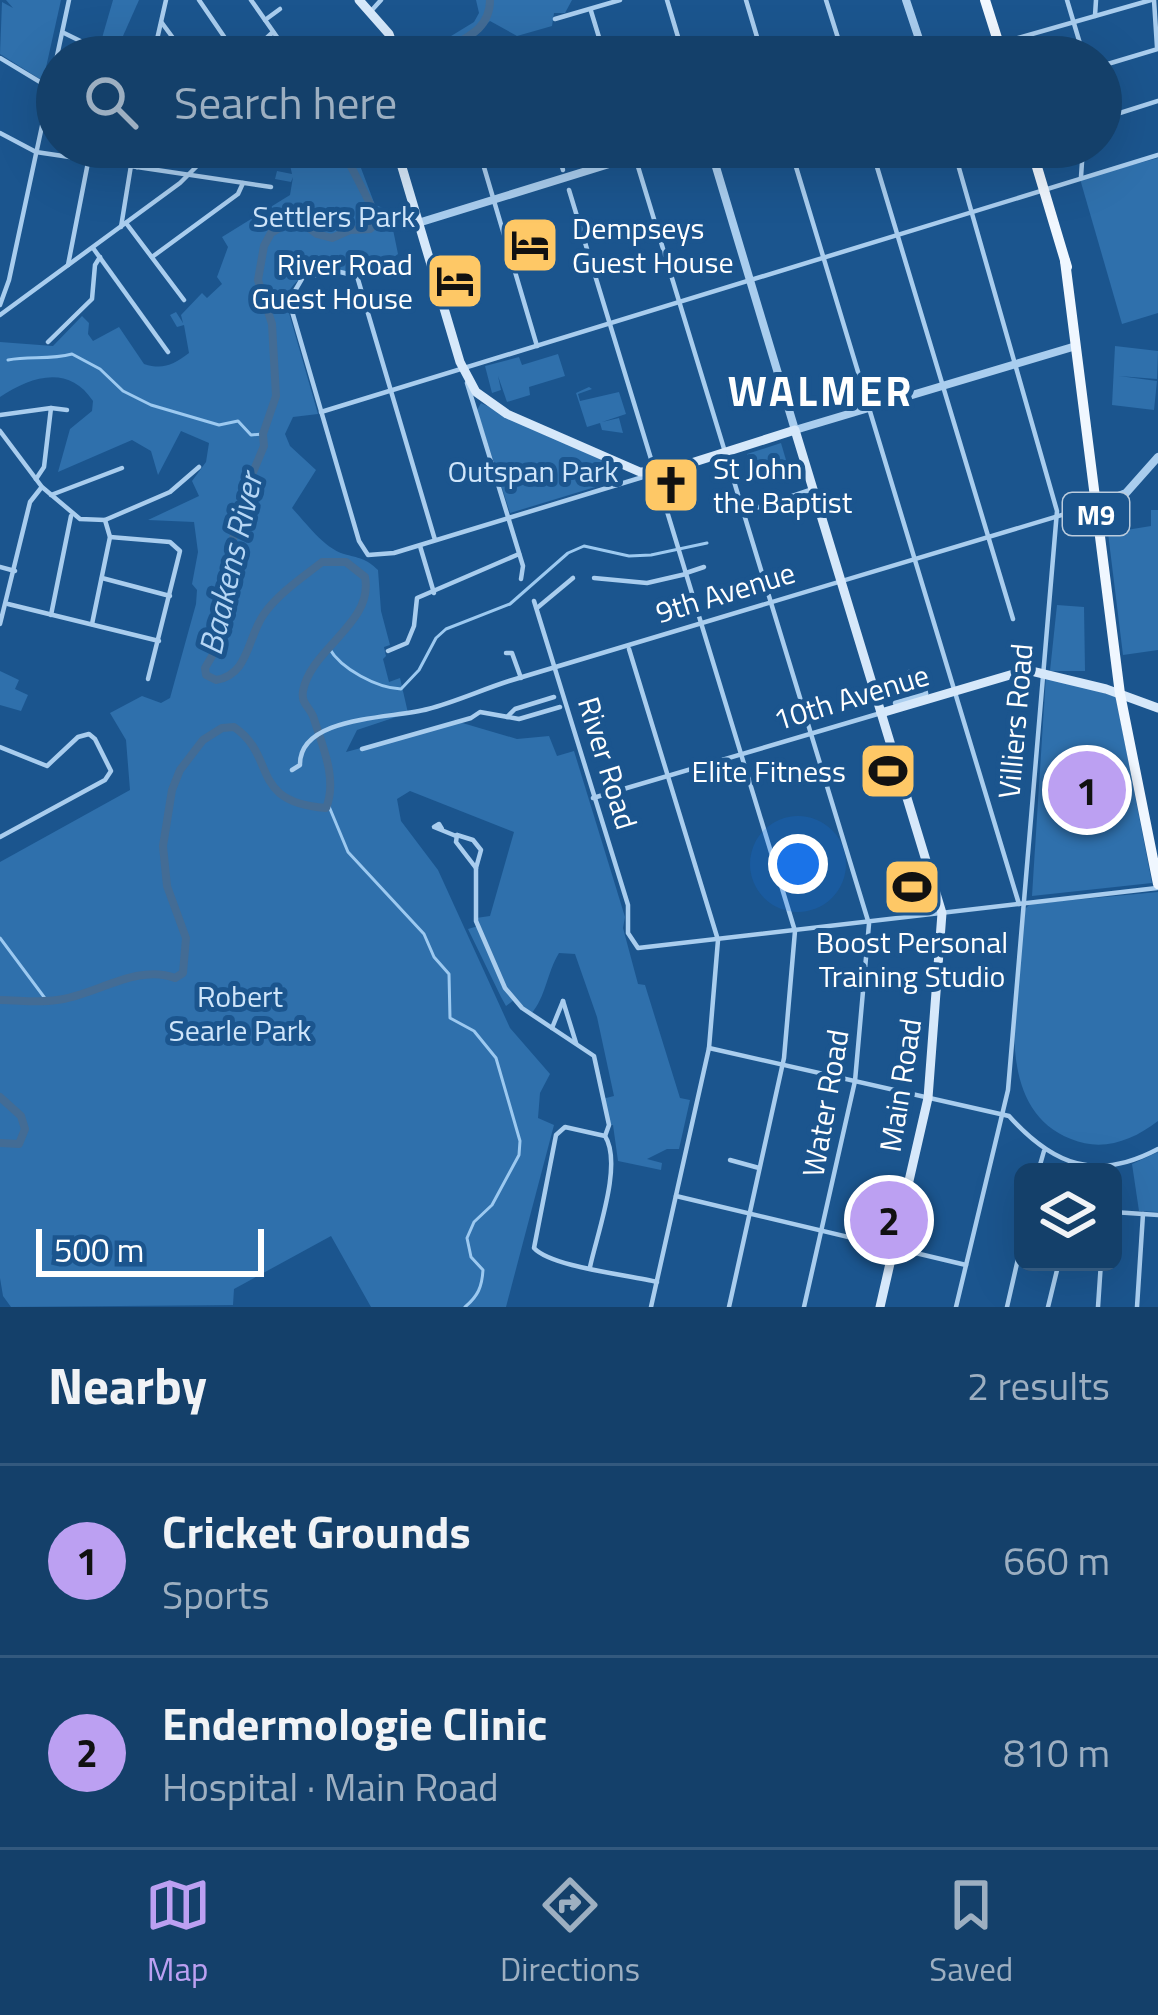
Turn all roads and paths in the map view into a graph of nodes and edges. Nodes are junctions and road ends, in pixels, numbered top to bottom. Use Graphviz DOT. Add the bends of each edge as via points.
graph roads {
  1 [pos="69,0"];
  2 [pos="166,0"];
  3 [pos="199,0"];
  4 [pos="251,0"];
  5 [pos="381,0"];
  6 [pos="620,0"];
  7 [pos="668,0"];
  8 [pos="746,0"];
  9 [pos="826,0"];
  10 [pos="908,0"];
  11 [pos="985,0"];
  12 [pos="1067,0"];
  13 [pos="1096,0"];
  14 [pos="1152,0"];
  15 [pos="365,3"];
  16 [pos="280,9"];
  17 [pos="591,10"];
  18 [pos="1095,16"];
  19 [pos="555,19"];
  20 [pos="265,20"];
  21 [pos="161,22"];
  22 [pos="1073,22"];
  23 [pos="62,32"];
  24 [pos="273,32"];
  25 [pos="61,36"];
  26 [pos="70,36"];
  27 [pos="158,36"];
  28 [pos="171,36"];
  29 [pos="226,36"];
  30 [pos="268,36"];
  31 [pos="276,36"];
  32 [pos="389,36"];
  33 [pos="599,36"];
  34 [pos="678,36"];
  35 [pos="757,36"];
  36 [pos="837,36"];
  37 [pos="919,36"];
  38 [pos="996,36"];
  39 [pos="1038,36"];
  40 [pos="1077,36"];
  41 [pos="1158,51"];
  42 [pos="0,58"];
  43 [pos="1122,60"];
  44 [pos="36,80"];
  45 [pos="1158,101"];
  46 [pos="1122,112"];
  47 [pos="0,133"];
  48 [pos="36,152"];
  49 [pos="1158,155"];
  50 [pos="1122,165"];
  51 [pos="86,168"];
  52 [pos="134,168"];
  53 [pos="148,168"];
  54 [pos="194,168"];
  55 [pos="404,168"];
  56 [pos="484,168"];
  57 [pos="584,168"];
  58 [pos="638,168"];
  59 [pos="716,168"];
  60 [pos="797,168"];
  61 [pos="877,168"];
  62 [pos="958,168"];
  63 [pos="1038,168"];
  64 [pos="1082,168"];
  65 [pos="1112,168"];
  66 [pos="188,174"];
  67 [pos="1081,177"];
  68 [pos="243,183"];
  69 [pos="271,188"];
  70 [pos="1044,188"];
  71 [pos="569,190"];
  72 [pos="493,200"];
  73 [pos="971,212"];
  74 [pos="420,222"];
  75 [pos="124,225"];
  76 [pos="896,234"];
  77 [pos="93,248"];
  78 [pos="152,256"];
  79 [pos="824,256"];
  80 [pos="100,257"];
  81 [pos="68,265"];
  82 [pos="750,279"];
  83 [pos="4,296"];
  84 [pos="184,300"];
  85 [pos="679,302"];
  86 [pos="0,305"];
  87 [pos="12,307"];
  88 [pos="0,315"];
  89 [pos="609,323"];
  90 [pos="48,342"];
  91 [pos="537,346"];
  92 [pos="1076,346"];
  93 [pos="168,352"];
  94 [pos="1016,363"];
  95 [pos="465,372"];
  96 [pos="943,385"];
  97 [pos="391,390"];
  98 [pos="481,400"];
  99 [pos="51,408"];
  100 [pos="869,408"];
  101 [pos="67,410"];
  102 [pos="321,412"];
  103 [pos="0,416"];
  104 [pos="795,430"];
  105 [pos="0,431"];
  106 [pos="11,446"];
  107 [pos="725,452"];
  108 [pos="0,454"];
  109 [pos="1158,457"];
  110 [pos="620,464"];
  111 [pos="199,466"];
  112 [pos="122,468"];
  113 [pos="654,471"];
  114 [pos="35,478"];
  115 [pos="643,478"];
  116 [pos="616,485"];
  117 [pos="42,487"];
  118 [pos="814,489"];
  119 [pos="51,496"];
  120 [pos="1095,501"];
  121 [pos="744,512"];
  122 [pos="508,515"];
  123 [pos="71,516"];
  124 [pos="1056,516"];
  125 [pos="105,520"];
  126 [pos="110,537"];
  127 [pos="987,537"];
  128 [pos="435,540"];
  129 [pos="420,545"];
  130 [pos="519,554"];
  131 [pos="916,559"];
  132 [pos="704,567"];
  133 [pos="0,568"];
  134 [pos="15,571"];
  135 [pos="685,574"];
  136 [pos="102,578"];
  137 [pos="573,578"];
  138 [pos="594,578"];
  139 [pos="521,579"];
  140 [pos="842,581"];
  141 [pos="434,592"];
  142 [pos="170,596"];
  143 [pos="772,603"];
  144 [pos="8,604"];
  145 [pos="51,614"];
  146 [pos="1013,619"];
  147 [pos="0,624"];
  148 [pos="92,624"];
  149 [pos="701,625"];
  150 [pos="159,640"];
  151 [pos="628,647"];
  152 [pos="388,651"];
  153 [pos="506,653"];
  154 [pos="554,668"];
  155 [pos="909,672"];
  156 [pos="1043,673"];
  157 [pos="521,678"];
  158 [pos="148,679"];
  159 [pos="923,680"];
  160 [pos="875,688"];
  161 [pos="955,691"];
  162 [pos="927,696"];
  163 [pos="554,697"];
  164 [pos="1125,699"];
  165 [pos="540,701"];
  166 [pos="895,703"];
  167 [pos="563,706"];
  168 [pos="1158,708"];
  169 [pos="545,712"];
  170 [pos="882,712"];
  171 [pos="507,717"];
  172 [pos="812,734"];
  173 [pos="0,747"];
  174 [pos="362,749"];
  175 [pos="741,754"];
  176 [pos="292,770"];
  177 [pos="669,776"];
  178 [pos="593,798"];
  179 [pos="1145,817"];
  180 [pos="442,829"];
  181 [pos="456,836"];
  182 [pos="0,837"];
  183 [pos="476,868"];
  184 [pos="1158,869"];
  185 [pos="1158,886"];
  186 [pos="1021,904"];
  187 [pos="942,913"];
  188 [pos="868,922"];
  189 [pos="795,931"];
  190 [pos="718,940"];
  191 [pos="552,1028"];
  192 [pos="577,1043"];
  193 [pos="709,1048"];
  194 [pos="782,1065"];
  195 [pos="855,1081"];
  196 [pos="928,1098"];
  197 [pos="1003,1115"];
  198 [pos="605,1136"];
  199 [pos="1158,1149"];
  200 [pos="1044,1150"];
  201 [pos="730,1160"];
  202 [pos="1040,1163"];
  203 [pos="760,1168"];
  204 [pos="676,1196"];
  205 [pos="1122,1213"];
  206 [pos="751,1214"];
  207 [pos="1143,1214"];
  208 [pos="1158,1215"];
  209 [pos="821,1230"];
  210 [pos="892,1247"];
  211 [pos="966,1265"];
  212 [pos="590,1267"];
  213 [pos="1015,1271"];
  214 [pos="1057,1271"];
  215 [pos="1100,1271"];
  216 [pos="657,1282"];
  217 [pos="651,1307"];
  218 [pos="729,1307"];
  219 [pos="804,1307"];
  220 [pos="879,1307"];
  221 [pos="956,1307"];
  222 [pos="1007,1307"];
  223 [pos="1048,1307"];
  224 [pos="1098,1307"];
  225 [pos="1137,1307"];
  1 -- 23 [label="street"];
  2 -- 21 [label="street"];
  3 -- 29 [label="street"];
  4 -- 20 [label="street"];
  5 -- 15 [label="street"];
  6 -- 17 [label="street"];
  7 -- 34 [label="street"];
  8 -- 35 [label="street"];
  9 -- 36 [label="street"];
  10 -- 37 [label="street"];
  11 -- 38 [label="main road"];
  12 -- 22 [label="street"];
  13 -- 18 [label="street"];
  14 -- 18 [label="street"];
  14 -- 41 [label="street"];
  15 -- 32 [label="main road"];
  16 -- 20 [label="street"];
  17 -- 19 [label="street"];
  17 -- 33 [label="street"];
  18 -- 22 [label="street"];
  20 -- 24 [label="street"];
  21 -- 27 [label="street"];
  21 -- 28 [label="street"];
  22 -- 39 [label="street"];
  22 -- 40 [label="street"];
  23 -- 25 [label="street"];
  23 -- 26 [label="street"];
  24 -- 30 [label="street"];
  24 -- 31 [label="street"];
  41 -- 43 [label="street"];
  42 -- 44 [label="street"];
  45 -- 46 [label="street"];
  47 -- 48 [label="street"];
  48 -- 83 [label="street"];
  49 -- 50 [label="street"];
  51 -- 81 [label="street"];
  52 -- 75 [label="street"];
  53 -- 66 [label="street"];
  54 -- 66 [label="street"];
  55 -- 74 [label="main road"];
  56 -- 72 [label="street"];
  57 -- 72 [label="street"];
  58 -- 85 [label="street, Water Road"];
  59 -- 82 [label="street, Main Road"];
  60 -- 79 [label="street"];
  61 -- 76 [label="street"];
  62 -- 73 [label="street, Villiers Road"];
  63 -- 70 [label="main road, M9"];
  64 -- 67 [label="street"];
  65 -- 67 [label="street"];
  66 -- 68 [label="street"];
  66 -- 75 [label="street"];
  67 -- 70 [label="street"];
  68 -- 69 [label="street"];
  68 -- 78 [label="street"];
  70 -- 73 [label="street"];
  70 -- 92 [label="main road, M9" via="1065,261"];
  71 -- 89 [label="street"];
  72 -- 74 [label="street"];
  72 -- 91 [label="street"];
  73 -- 76 [label="street"];
  73 -- 94 [label="street, Villiers Road"];
  74 -- 95 [label="main road"];
  75 -- 77 [label="street"];
  75 -- 78 [label="street"];
  76 -- 79 [label="street"];
  76 -- 96 [label="street"];
  77 -- 80 [label="street"];
  77 -- 81 [label="street"];
  78 -- 84 [label="street"];
  79 -- 82 [label="street"];
  79 -- 100 [label="street"];
  80 -- 90 [label="street" via="92,299"];
  80 -- 93 [label="street"];
  81 -- 87 [label="street"];
  82 -- 85 [label="street"];
  82 -- 104 [label="street, Main Road"];
  83 -- 86 [label="street"];
  83 -- 87 [label="street"];
  85 -- 89 [label="street"];
  85 -- 107 [label="street, Water Road"];
  87 -- 88 [label="street"];
  89 -- 91 [label="street"];
  89 -- 113 [label="street"];
  91 -- 95 [label="street"];
  92 -- 94 [label="street"];
  92 -- 120 [label="main road, M9"];
  94 -- 96 [label="street"];
  94 -- 124 [label="street, Villiers Road"];
  95 -- 97 [label="street"];
  95 -- 98 [label="main road"];
  96 -- 100 [label="street"];
  96 -- 127 [label="street"];
  97 -- 102 [label="street"];
  97 -- 102 [label="street" via="357,276 309,275 289,300"];
  97 -- 128 [label="street"];
  98 -- 110 [label="main road"];
  98 -- 122 [label="street"];
  99 -- 101 [label="street"];
  99 -- 103 [label="street"];
  99 -- 114 [label="street" via="44,467"];
  100 -- 104 [label="street"];
  100 -- 131 [label="street"];
  102 -- 129 [label="street" via="368,555"];
  104 -- 107 [label="main road"];
  104 -- 118 [label="main road, Main Road"];
  105 -- 106 [label="street"];
  106 -- 108 [label="street"];
  106 -- 114 [label="street"];
  107 -- 113 [label="main road"];
  107 -- 121 [label="street, Water Road"];
  109 -- 120 [label="street, 9th Avenue" via="1120,496"];
  110 -- 113 [label="main road"];
  110 -- 116 [label="street"];
  111 -- 125 [label="street" via="175,489"];
  112 -- 119 [label="street"];
  113 -- 135 [label="street"];
  114 -- 117 [label="street"];
  115 -- 116 [label="street"];
  116 -- 122 [label="street"];
  117 -- 119 [label="street"];
  117 -- 134 [label="street" via="32,497"];
  118 -- 121 [label="street"];
  118 -- 140 [label="main road, Main Road"];
  119 -- 123 [label="street"];
  120 -- 124 [label="street, 9th Avenue"];
  120 -- 164 [label="main road, M9"];
  121 -- 143 [label="street, Water Road"];
  122 -- 128 [label="street"];
  122 -- 130 [label="street"];
  123 -- 125 [label="street"];
  123 -- 145 [label="street"];
  124 -- 127 [label="street, 9th Avenue"];
  124 -- 156 [label="street, Villiers Road"];
  125 -- 126 [label="street"];
  126 -- 136 [label="street"];
  126 -- 142 [label="street" via="176,545"];
  127 -- 131 [label="street, 9th Avenue"];
  127 -- 146 [label="street"];
  128 -- 129 [label="street"];
  129 -- 141 [label="street"];
  130 -- 139 [label="street"];
  130 -- 141 [label="street"];
  131 -- 140 [label="street, 9th Avenue"];
  131 -- 161 [label="street"];
  132 -- 135 [label="street"];
  133 -- 134 [label="street"];
  134 -- 144 [label="street"];
  135 -- 138 [label="street" via="650,583"];
  135 -- 149 [label="street"];
  136 -- 142 [label="street"];
  136 -- 148 [label="street"];
  137 -- 154 [label="street, River Road" via="535,604"];
  140 -- 143 [label="street, 9th Avenue"];
  140 -- 160 [label="main road, Main Road"];
  141 -- 152 [label="street" via="416,600 407,643"];
  142 -- 150 [label="street"];
  143 -- 149 [label="street, 9th Avenue"];
  143 -- 172 [label="street, Water Road"];
  144 -- 145 [label="street"];
  144 -- 147 [label="street"];
  145 -- 148 [label="street"];
  148 -- 150 [label="street"];
  149 -- 151 [label="street, 9th Avenue"];
  149 -- 175 [label="street"];
  150 -- 158 [label="street"];
  151 -- 154 [label="street, 9th Avenue"];
  151 -- 177 [label="street"];
  153 -- 157 [label="street"];
  154 -- 157 [label="street, 9th Avenue"];
  154 -- 167 [label="street, River Road"];
  155 -- 160 [label="street" via="908,681"];
  156 -- 161 [label="main road, 10th Avenue" via="1027,670"];
  156 -- 164 [label="main road, 10th Avenue"];
  156 -- 186 [label="street, Villiers Road"];
  157 -- 176 [label="street, 9th Avenue" via="417,712 341,724 302,748"];
  159 -- 162 [label="street"];
  160 -- 170 [label="main road, Main Road"];
  161 -- 162 [label="main road, 10th Avenue"];
  161 -- 186 [label="street"];
  162 -- 166 [label="street"];
  162 -- 170 [label="main road, 10th Avenue"];
  163 -- 165 [label="street"];
  164 -- 168 [label="main road, 10th Avenue"];
  164 -- 179 [label="main road, M9"];
  165 -- 169 [label="street"];
  165 -- 171 [label="street"];
  167 -- 169 [label="street"];
  167 -- 178 [label="street, River Road"];
  169 -- 171 [label="street"];
  170 -- 172 [label="street, 10th Avenue"];
  170 -- 187 [label="main road, Main Road"];
  171 -- 174 [label="street" via="479,712"];
  172 -- 175 [label="street, 10th Avenue"];
  172 -- 188 [label="street, Water Road"];
  173 -- 182 [label="street" via="45,766 90,735 111,770"];
  175 -- 177 [label="street, 10th Avenue"];
  175 -- 189 [label="street"];
  177 -- 178 [label="street, 10th Avenue"];
  177 -- 190 [label="street"];
  178 -- 190 [label="street, River Road" via="628,905 631,940 643,950"];
  179 -- 184 [label="main road, M9"];
  179 -- 185 [label="main road, M9"];
  180 -- 181 [label="street"];
  181 -- 183 [label="street"];
  181 -- 183 [label="street" via="478,844"];
  183 -- 191 [label="street" via="476,921 499,976 515,1002"];
  185 -- 186 [label="street"];
  186 -- 187 [label="street"];
  186 -- 197 [label="street, Villiers Road"];
  187 -- 188 [label="street"];
  187 -- 196 [label="main road, Main Road"];
  188 -- 189 [label="street"];
  188 -- 195 [label="street, Water Road"];
  189 -- 190 [label="street"];
  189 -- 194 [label="street"];
  190 -- 193 [label="street"];
  191 -- 192 [label="street"];
  191 -- 192 [label="street" via="563,1001"];
  192 -- 198 [label="street" via="595,1057"];
  193 -- 194 [label="street"];
  193 -- 204 [label="street"];
  194 -- 195 [label="street"];
  194 -- 203 [label="street"];
  195 -- 196 [label="street"];
  195 -- 209 [label="street, Water Road"];
  196 -- 197 [label="street"];
  196 -- 210 [label="main road, Main Road"];
  197 -- 200 [label="street"];
  197 -- 211 [label="street, Villiers Road"];
  198 -- 212 [label="street" via="612,1168"];
  198 -- 212 [label="street" via="558,1130 532,1240 536,1251"];
  199 -- 200 [label="street" via="1103,1166"];
  200 -- 202 [label="street"];
  201 -- 203 [label="street"];
  203 -- 206 [label="street"];
  204 -- 206 [label="street"];
  204 -- 216 [label="street"];
  205 -- 207 [label="street"];
  206 -- 209 [label="street"];
  206 -- 218 [label="street"];
  207 -- 208 [label="street"];
  207 -- 225 [label="street"];
  209 -- 210 [label="street"];
  209 -- 219 [label="street, Water Road"];
  210 -- 211 [label="street"];
  210 -- 220 [label="main road, Main Road"];
  211 -- 221 [label="street, Villiers Road"];
  212 -- 216 [label="street"];
  213 -- 222 [label="street"];
  214 -- 223 [label="street"];
  215 -- 224 [label="street"];
  216 -- 217 [label="street"];
}
